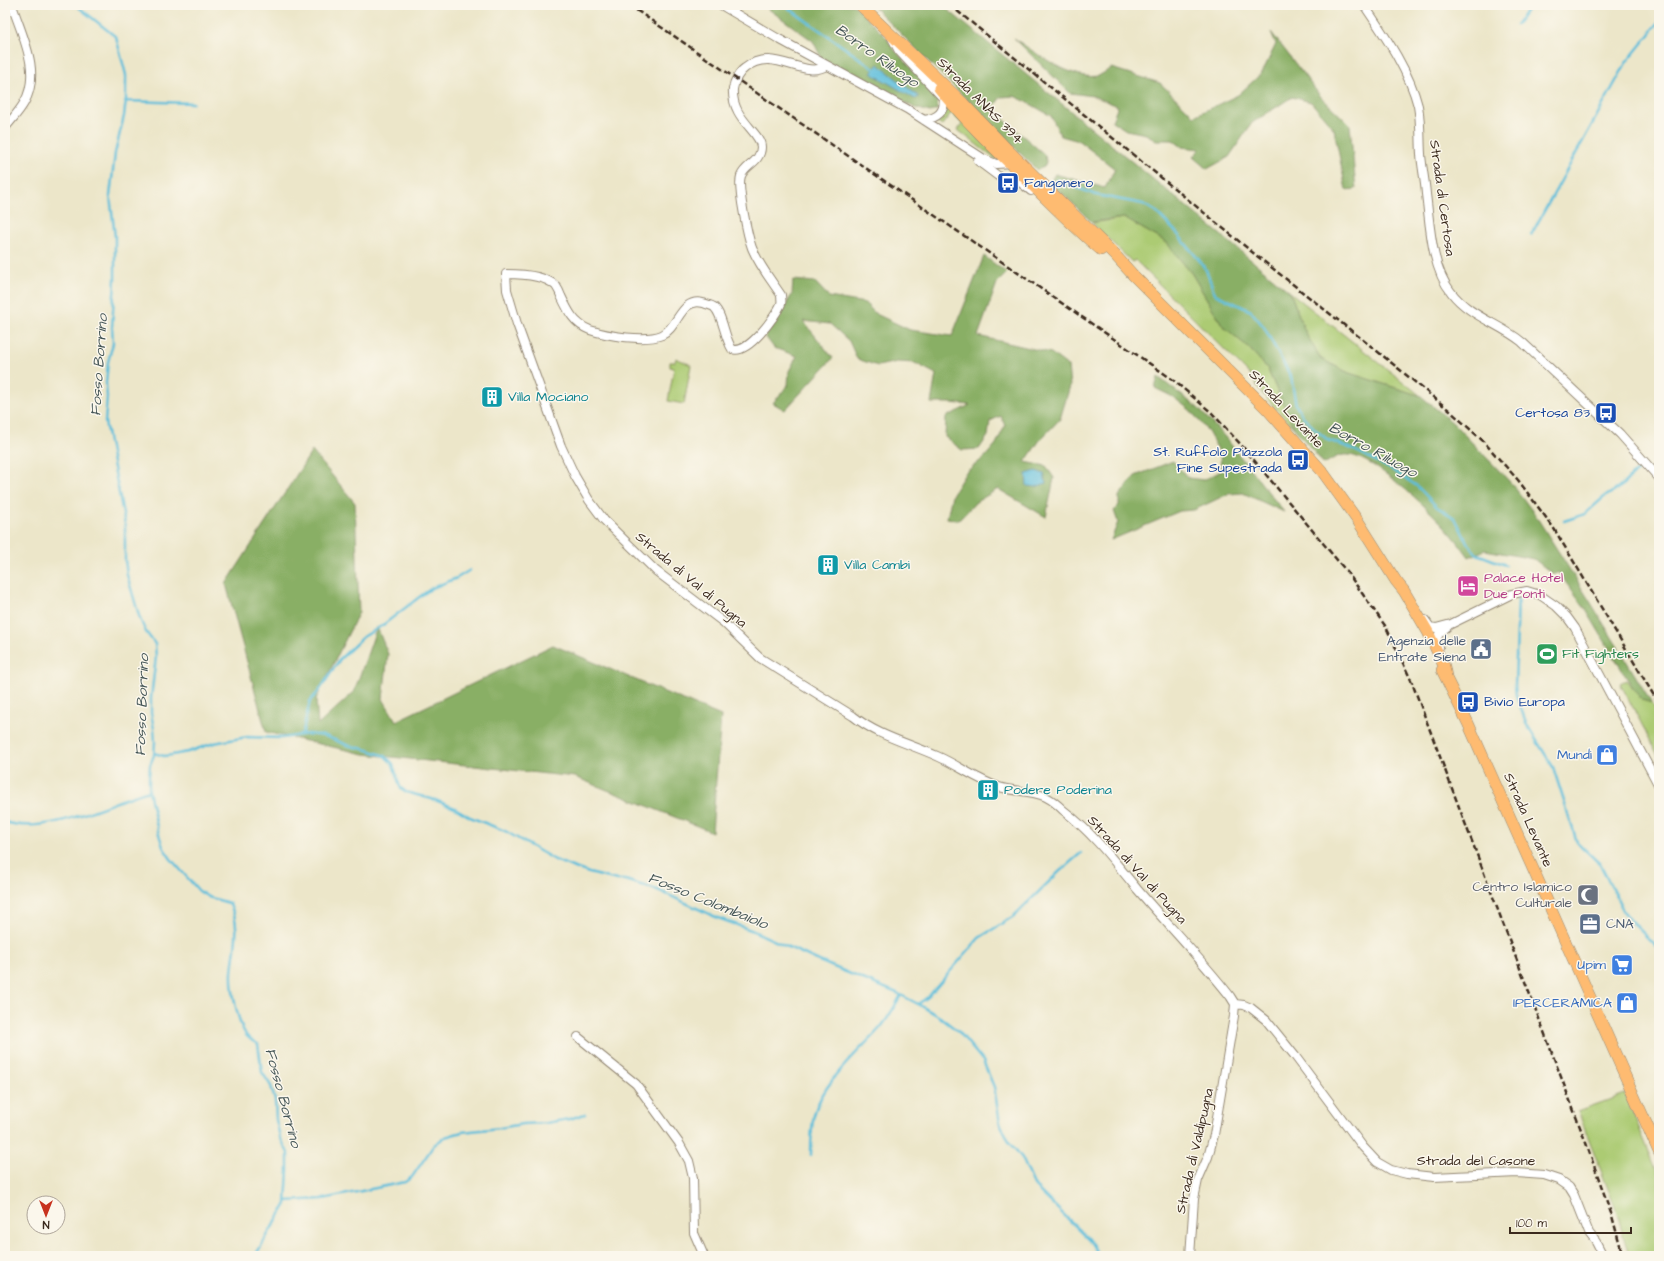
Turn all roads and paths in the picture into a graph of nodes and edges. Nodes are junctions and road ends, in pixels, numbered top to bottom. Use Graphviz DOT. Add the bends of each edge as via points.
graph roads {
  1 [pos="12,5"];
  2 [pos="721,5"];
  3 [pos="860,5"];
  4 [pos="1364,5"];
  5 [pos="890,34"];
  6 [pos="826,66"];
  7 [pos="924,120"];
  8 [pos="5,128"];
  9 [pos="943,133"];
  10 [pos="1015,165"];
  11 [pos="1004,178"];
  12 [pos="1082,233"];
  13 [pos="1133,275"];
  14 [pos="1659,478"];
  15 [pos="1396,581"];
  16 [pos="1412,604"];
  17 [pos="1451,624"];
  18 [pos="1445,671"];
  19 [pos="1659,786"];
  20 [pos="1235,1004"];
  21 [pos="578,1037"];
  22 [pos="1659,1152"];
  23 [pos="704,1256"];
  24 [pos="1190,1256"];
  25 [pos="1603,1256"];
  1 -- 8 [label="street" via="30,59 30,86 24,103"];
  2 -- 6 [label="street"];
  3 -- 5 [label="main road, Strada ANAS 394"];
  4 -- 14 [label="street, Strada di Certosa" via="1399,62 1411,86 1417,106 1422,169 1432,240 1446,286 1476,315 1522,342 1620,434"];
  5 -- 7 [label="street" via="899,51 943,98 944,105 940,114"];
  5 -- 10 [label="main road, Strada ANAS 394" via="919,63 951,103"];
  6 -- 7 [label="street"];
  6 -- 20 [label="street, Strada di Val di Pugna" via="813,70 781,61 761,60 743,69 734,86 735,106 761,146 760,155 743,172 740,179 740,193 752,247 782,295 776,312 762,332 747,346 739,350 732,349 717,311 713,306 700,302 691,303 664,334 655,337 622,336 590,330 578,324 572,317 555,285 527,274 506,274 507,290 517,324 574,476 597,510 624,540 656,571 723,622 760,658 879,733 938,756 1006,790 1032,792 1048,798 1068,813 1117,863"];
  7 -- 9 [label="street"];
  9 -- 10 [label="street" via="987,161"];
  9 -- 11 [label="street" via="989,170"];
  10 -- 11 [label="street" via="1011,175"];
  10 -- 12 [label="main road, Strada Levante"];
  10 -- 13 [label="main road, Strada Levante" via="1109,248"];
  11 -- 12 [label="street" via="1024,184 1058,217"];
  12 -- 13 [label="main road, Strada Levante"];
  13 -- 15 [label="main road, Strada Levante" via="1248,390 1322,471"];
  15 -- 16 [label="main road, Strada Levante"];
  15 -- 18 [label="main road, Strada Levante"];
  16 -- 17 [label="street" via="1430,627"];
  16 -- 18 [label="main road, Strada Levante"];
  17 -- 18 [label="street" via="1436,640 1442,653"];
  17 -- 19 [label="street" via="1520,592 1536,593 1556,606 1575,628"];
  18 -- 22 [label="main road, Strada Levante"];
  20 -- 24 [label="street, Strada di Valdipugna" via="1214,1135 1194,1199"];
  20 -- 25 [label="street, Strada del Casone" via="1251,1008 1266,1020 1377,1162 1391,1170 1406,1174 1434,1177 1517,1173 1544,1175 1560,1180 1574,1195 1586,1228"];
  21 -- 23 [label="street" via="636,1084 680,1143 693,1178 694,1234"];
}
